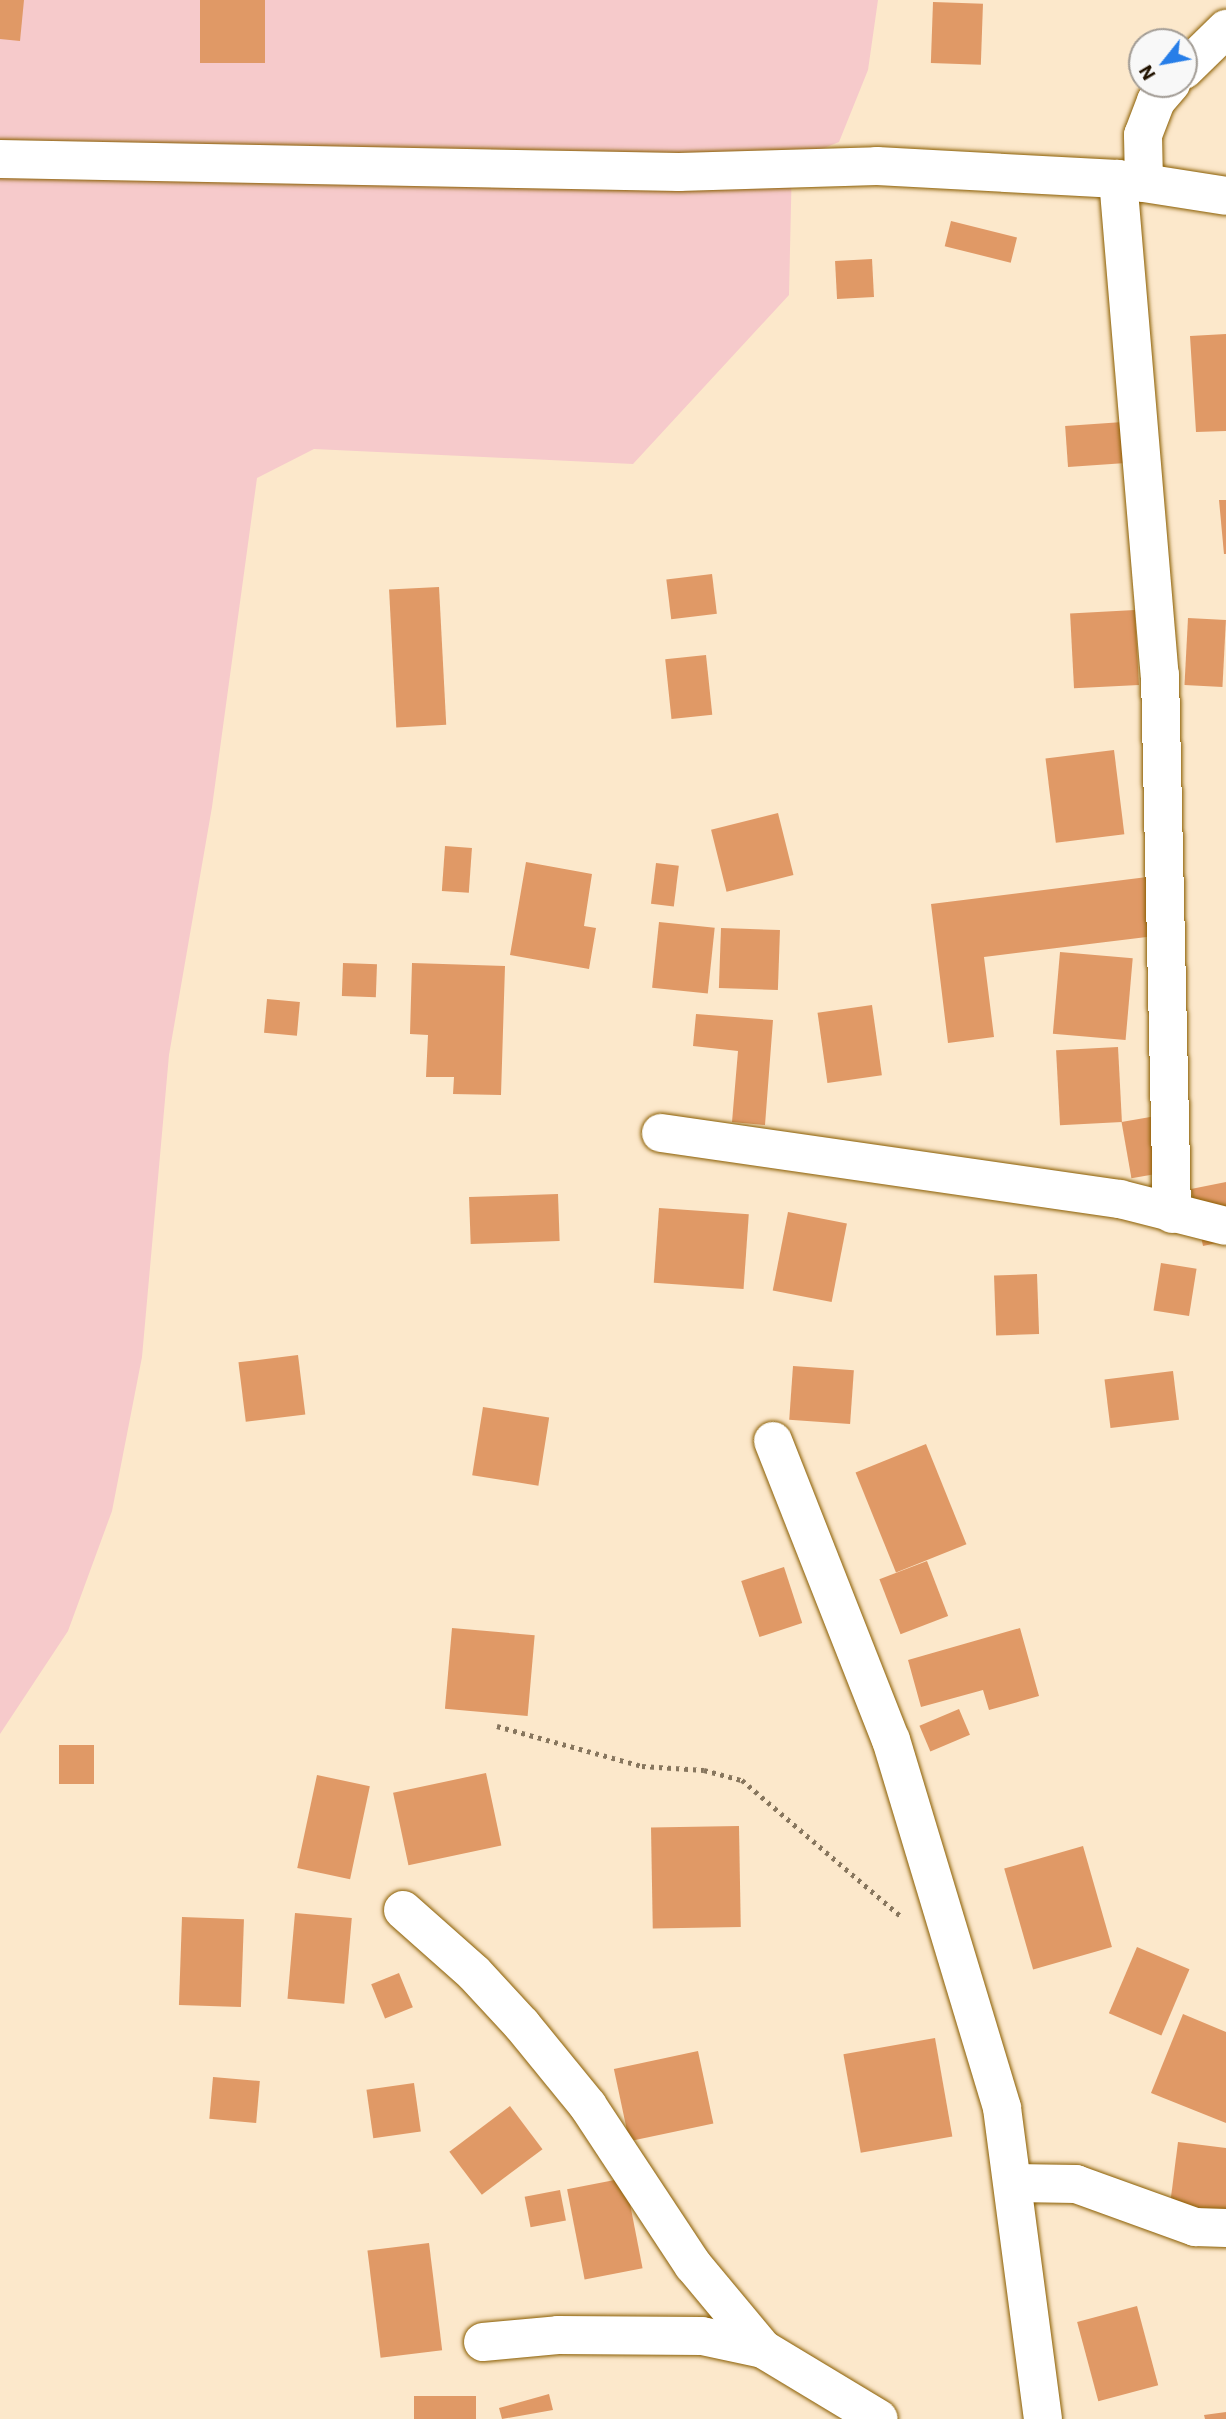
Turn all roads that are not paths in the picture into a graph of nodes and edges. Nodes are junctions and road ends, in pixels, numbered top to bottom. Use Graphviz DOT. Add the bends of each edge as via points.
graph roads {
  1 [pos="1226,29"];
  2 [pos="1198,56"];
  3 [pos="1159,98"];
  4 [pos="0,159"];
  5 [pos="1131,181"];
  6 [pos="1226,196"];
  7 [pos="661,1133"];
  8 [pos="1172,1214"];
  9 [pos="1226,1226"];
  10 [pos="773,1441"];
  11 [pos="403,1910"];
  12 [pos="1015,2183"];
  13 [pos="1226,2228"];
  14 [pos="483,2342"];
  15 [pos="763,2350"];
  16 [pos="879,2419"];
  17 [pos="1043,2419"];
  1 -- 2 [label="street"];
  3 -- 5 [label="street"];
  4 -- 5 [label="street" via="679,172 877,166"];
  5 -- 6 [label="street"];
  5 -- 8 [label="street" via="1160,675"];
  7 -- 8 [label="street" via="1120,1199"];
  8 -- 9 [label="street"];
  10 -- 12 [label="street" via="891,1740 1002,2108"];
  11 -- 15 [label="street" via="474,1973 530,2035 588,2106 693,2265"];
  12 -- 13 [label="street" via="1076,2183 1195,2227"];
  12 -- 17 [label="street"];
  14 -- 15 [label="street" via="558,2335 702,2336"];
  15 -- 16 [label="street"];
}
